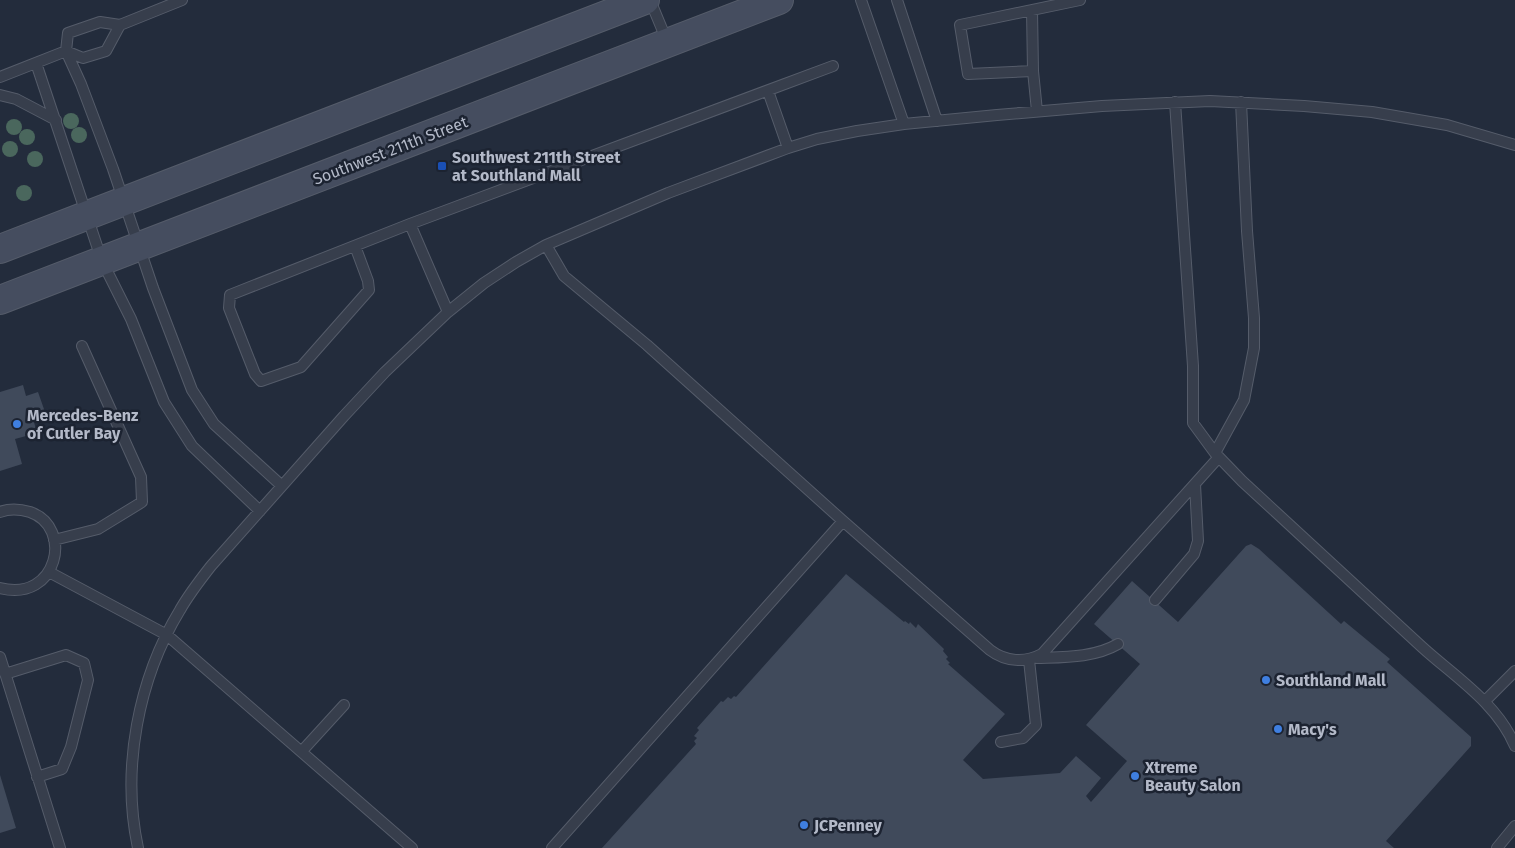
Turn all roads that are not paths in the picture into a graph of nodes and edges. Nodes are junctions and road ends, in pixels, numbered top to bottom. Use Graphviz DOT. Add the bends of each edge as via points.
graph roads {
  1 [pos="182,0"];
  2 [pos="645,0"];
  3 [pos="650,0"];
  4 [pos="779,0"];
  5 [pos="861,0"];
  6 [pos="897,0"];
  7 [pos="1080,0"];
  8 [pos="1032,10"];
  9 [pos="120,25"];
  10 [pos="667,42"];
  11 [pos="66,51"];
  12 [pos="36,63"];
  13 [pos="833,66"];
  14 [pos="1033,71"];
  15 [pos="0,77"];
  16 [pos="768,91"];
  17 [pos="0,96"];
  18 [pos="1175,102"];
  19 [pos="1241,102"];
  20 [pos="1037,111"];
  21 [pos="56,120"];
  22 [pos="937,121"];
  23 [pos="904,124"];
  24 [pos="1515,145"];
  25 [pos="788,148"];
  26 [pos="124,202"];
  27 [pos="87,216"];
  28 [pos="410,224"];
  29 [pos="546,245"];
  30 [pos="139,246"];
  31 [pos="355,246"];
  32 [pos="0,249"];
  33 [pos="102,261"];
  34 [pos="0,300"];
  35 [pos="448,312"];
  36 [pos="82,346"];
  37 [pos="1217,455"];
  38 [pos="1195,484"];
  39 [pos="282,486"];
  40 [pos="260,511"];
  41 [pos="0,512"];
  42 [pos="843,521"];
  43 [pos="54,540"];
  44 [pos="49,572"];
  45 [pos="0,590"];
  46 [pos="1154,600"];
  47 [pos="167,635"];
  48 [pos="1118,644"];
  49 [pos="0,657"];
  50 [pos="1032,659"];
  51 [pos="1515,671"];
  52 [pos="5,674"];
  53 [pos="1485,701"];
  54 [pos="344,704"];
  55 [pos="1001,742"];
  56 [pos="1515,746"];
  57 [pos="302,751"];
  58 [pos="37,777"];
  59 [pos="1515,826"];
  60 [pos="60,848"];
  61 [pos="138,848"];
  62 [pos="412,848"];
  63 [pos="552,848"];
  64 [pos="1497,848"];
  1 -- 9 [label="lane"];
  2 -- 26 [label="main road"];
  3 -- 10 [label="lane"];
  4 -- 10 [label="main road, Southwest 211th Street"];
  5 -- 23 [label="lane"];
  6 -- 22 [label="lane"];
  7 -- 8 [label="lane"];
  8 -- 14 [label="lane"];
  8 -- 14 [label="lane" via="960,26 968,74"];
  9 -- 11 [label="lane" via="106,51 83,58"];
  9 -- 11 [label="lane" via="100,22 68,33"];
  10 -- 30 [label="main road, Southwest 211th Street"];
  11 -- 12 [label="lane"];
  11 -- 26 [label="lane"];
  12 -- 15 [label="lane"];
  12 -- 21 [label="lane"];
  13 -- 16 [label="lane"];
  14 -- 20 [label="lane"];
  16 -- 25 [label="lane"];
  16 -- 28 [label="lane"];
  17 -- 21 [label="lane" via="16,99"];
  18 -- 19 [label="lane"];
  18 -- 20 [label="lane"];
  18 -- 37 [label="lane" via="1193,366 1193,423"];
  19 -- 24 [label="lane" via="1404,116"];
  19 -- 37 [label="lane" via="1254,348 1244,400"];
  20 -- 22 [label="lane"];
  21 -- 27 [label="lane"];
  22 -- 23 [label="lane"];
  23 -- 25 [label="lane" via="817,139"];
  25 -- 29 [label="lane"];
  26 -- 27 [label="main road"];
  26 -- 30 [label="lane"];
  27 -- 32 [label="main road"];
  27 -- 33 [label="lane"];
  28 -- 31 [label="lane"];
  28 -- 35 [label="lane"];
  29 -- 35 [label="lane" via="484,282"];
  29 -- 42 [label="lane" via="564,276 647,345"];
  30 -- 33 [label="main road, Southwest 211th Street"];
  30 -- 39 [label="lane" via="192,390 214,424"];
  31 -- 31 [label="lane" via="230,296 229,308 255,374 261,381 301,367 369,290"];
  33 -- 34 [label="main road, Southwest 211th Street"];
  33 -- 40 [label="lane" via="131,319 164,402 192,446"];
  35 -- 39 [label="lane" via="385,372"];
  36 -- 43 [label="lane" via="141,477 142,502 98,530"];
  37 -- 38 [label="lane"];
  37 -- 53 [label="lane"];
  38 -- 46 [label="lane" via="1198,541 1194,554"];
  38 -- 50 [label="lane" via="1049,647"];
  39 -- 40 [label="lane"];
  40 -- 47 [label="lane" via="194,588"];
  41 -- 43 [label="lane" via="20,509 34,513 44,522"];
  42 -- 50 [label="lane" via="990,650 1007,659"];
  42 -- 63 [label="lane"];
  43 -- 44 [label="lane" via="54,560"];
  44 -- 45 [label="lane" via="29,588"];
  44 -- 47 [label="lane"];
  47 -- 57 [label="lane"];
  47 -- 61 [label="lane" via="143,696 134,740 131,792"];
  48 -- 50 [label="lane" via="1108,650 1069,657"];
  49 -- 52 [label="lane"];
  50 -- 55 [label="lane" via="1036,725 1023,738"];
  51 -- 53 [label="lane"];
  52 -- 58 [label="lane"];
  52 -- 58 [label="lane" via="66,656 84,663 88,680 62,769"];
  53 -- 56 [label="lane" via="1507,729"];
  54 -- 57 [label="lane"];
  57 -- 62 [label="lane"];
  58 -- 60 [label="lane"];
  59 -- 64 [label="lane"];
}
